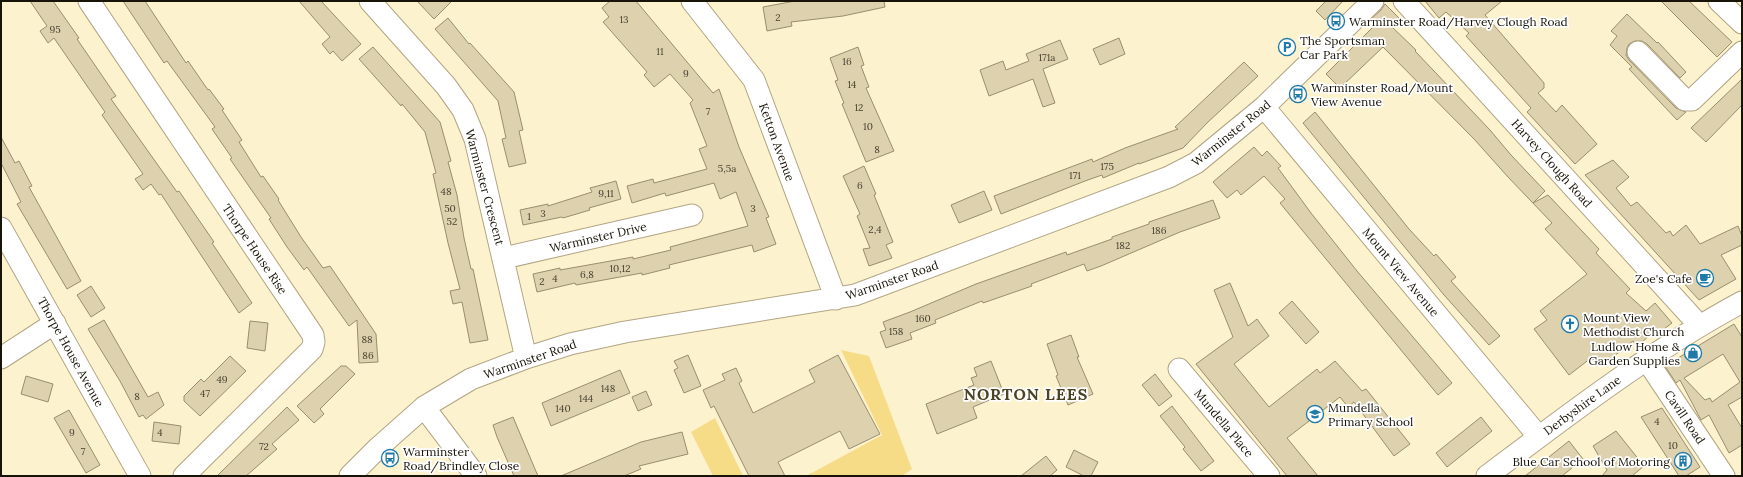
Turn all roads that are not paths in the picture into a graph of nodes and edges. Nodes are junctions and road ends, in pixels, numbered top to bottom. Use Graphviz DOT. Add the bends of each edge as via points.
graph roads {
  1 [pos="88,1"];
  2 [pos="370,1"];
  3 [pos="1373,1"];
  4 [pos="1404,1"];
  5 [pos="1719,1"];
  6 [pos="695,2"];
  7 [pos="1742,23"];
  8 [pos="1638,52"];
  9 [pos="1742,52"];
  10 [pos="1264,107"];
  11 [pos="692,215"];
  12 [pos="1,228"];
  13 [pos="504,258"];
  14 [pos="836,299"];
  15 [pos="1742,302"];
  16 [pos="55,323"];
  17 [pos="1699,325"];
  18 [pos="1,358"];
  19 [pos="526,358"];
  20 [pos="1646,359"];
  21 [pos="1179,369"];
  22 [pos="424,407"];
  23 [pos="1539,437"];
  24 [pos="140,476"];
  25 [pos="184,476"];
  26 [pos="350,476"];
  27 [pos="476,476"];
  28 [pos="1269,476"];
  29 [pos="1487,476"];
  30 [pos="1724,476"];
  1 -- 25 [label="street, Thorpe House Rise" via="313,335 312,349"];
  2 -- 13 [label="street, Warminster Crescent" via="446,86 463,110 475,139"];
  3 -- 10 [label="street, Warminster Road"];
  4 -- 17 [label="street, Harvey Clough Road"];
  5 -- 7 [label="street"];
  6 -- 14 [label="street, Ketton Avenue" via="754,80"];
  8 -- 9 [label="street" via="1685,100 1692,100"];
  10 -- 14 [label="street, Warminster Road" via="1196,163 1169,177 855,295"];
  10 -- 23 [label="street, Mount View Avenue"];
  11 -- 13 [label="street, Warminster Drive"];
  12 -- 16 [label="street, Thorpe House Avenue"];
  13 -- 19 [label="street, Warminster Crescent"];
  14 -- 19 [label="street, Warminster Road" via="625,332 570,344"];
  15 -- 17 [label="street, Derbyshire Lane"];
  16 -- 18 [label="street"];
  16 -- 24 [label="street, Thorpe House Avenue"];
  17 -- 20 [label="street, Derbyshire Lane"];
  19 -- 22 [label="street, Warminster Road" via="471,379"];
  20 -- 23 [label="street, Derbyshire Lane"];
  20 -- 30 [label="street, Cavill Road"];
  21 -- 28 [label="street, Mundella Place"];
  22 -- 26 [label="street, Warminster Road"];
  22 -- 27 [label="street"];
  23 -- 29 [label="street, Derbyshire Lane"];
}
